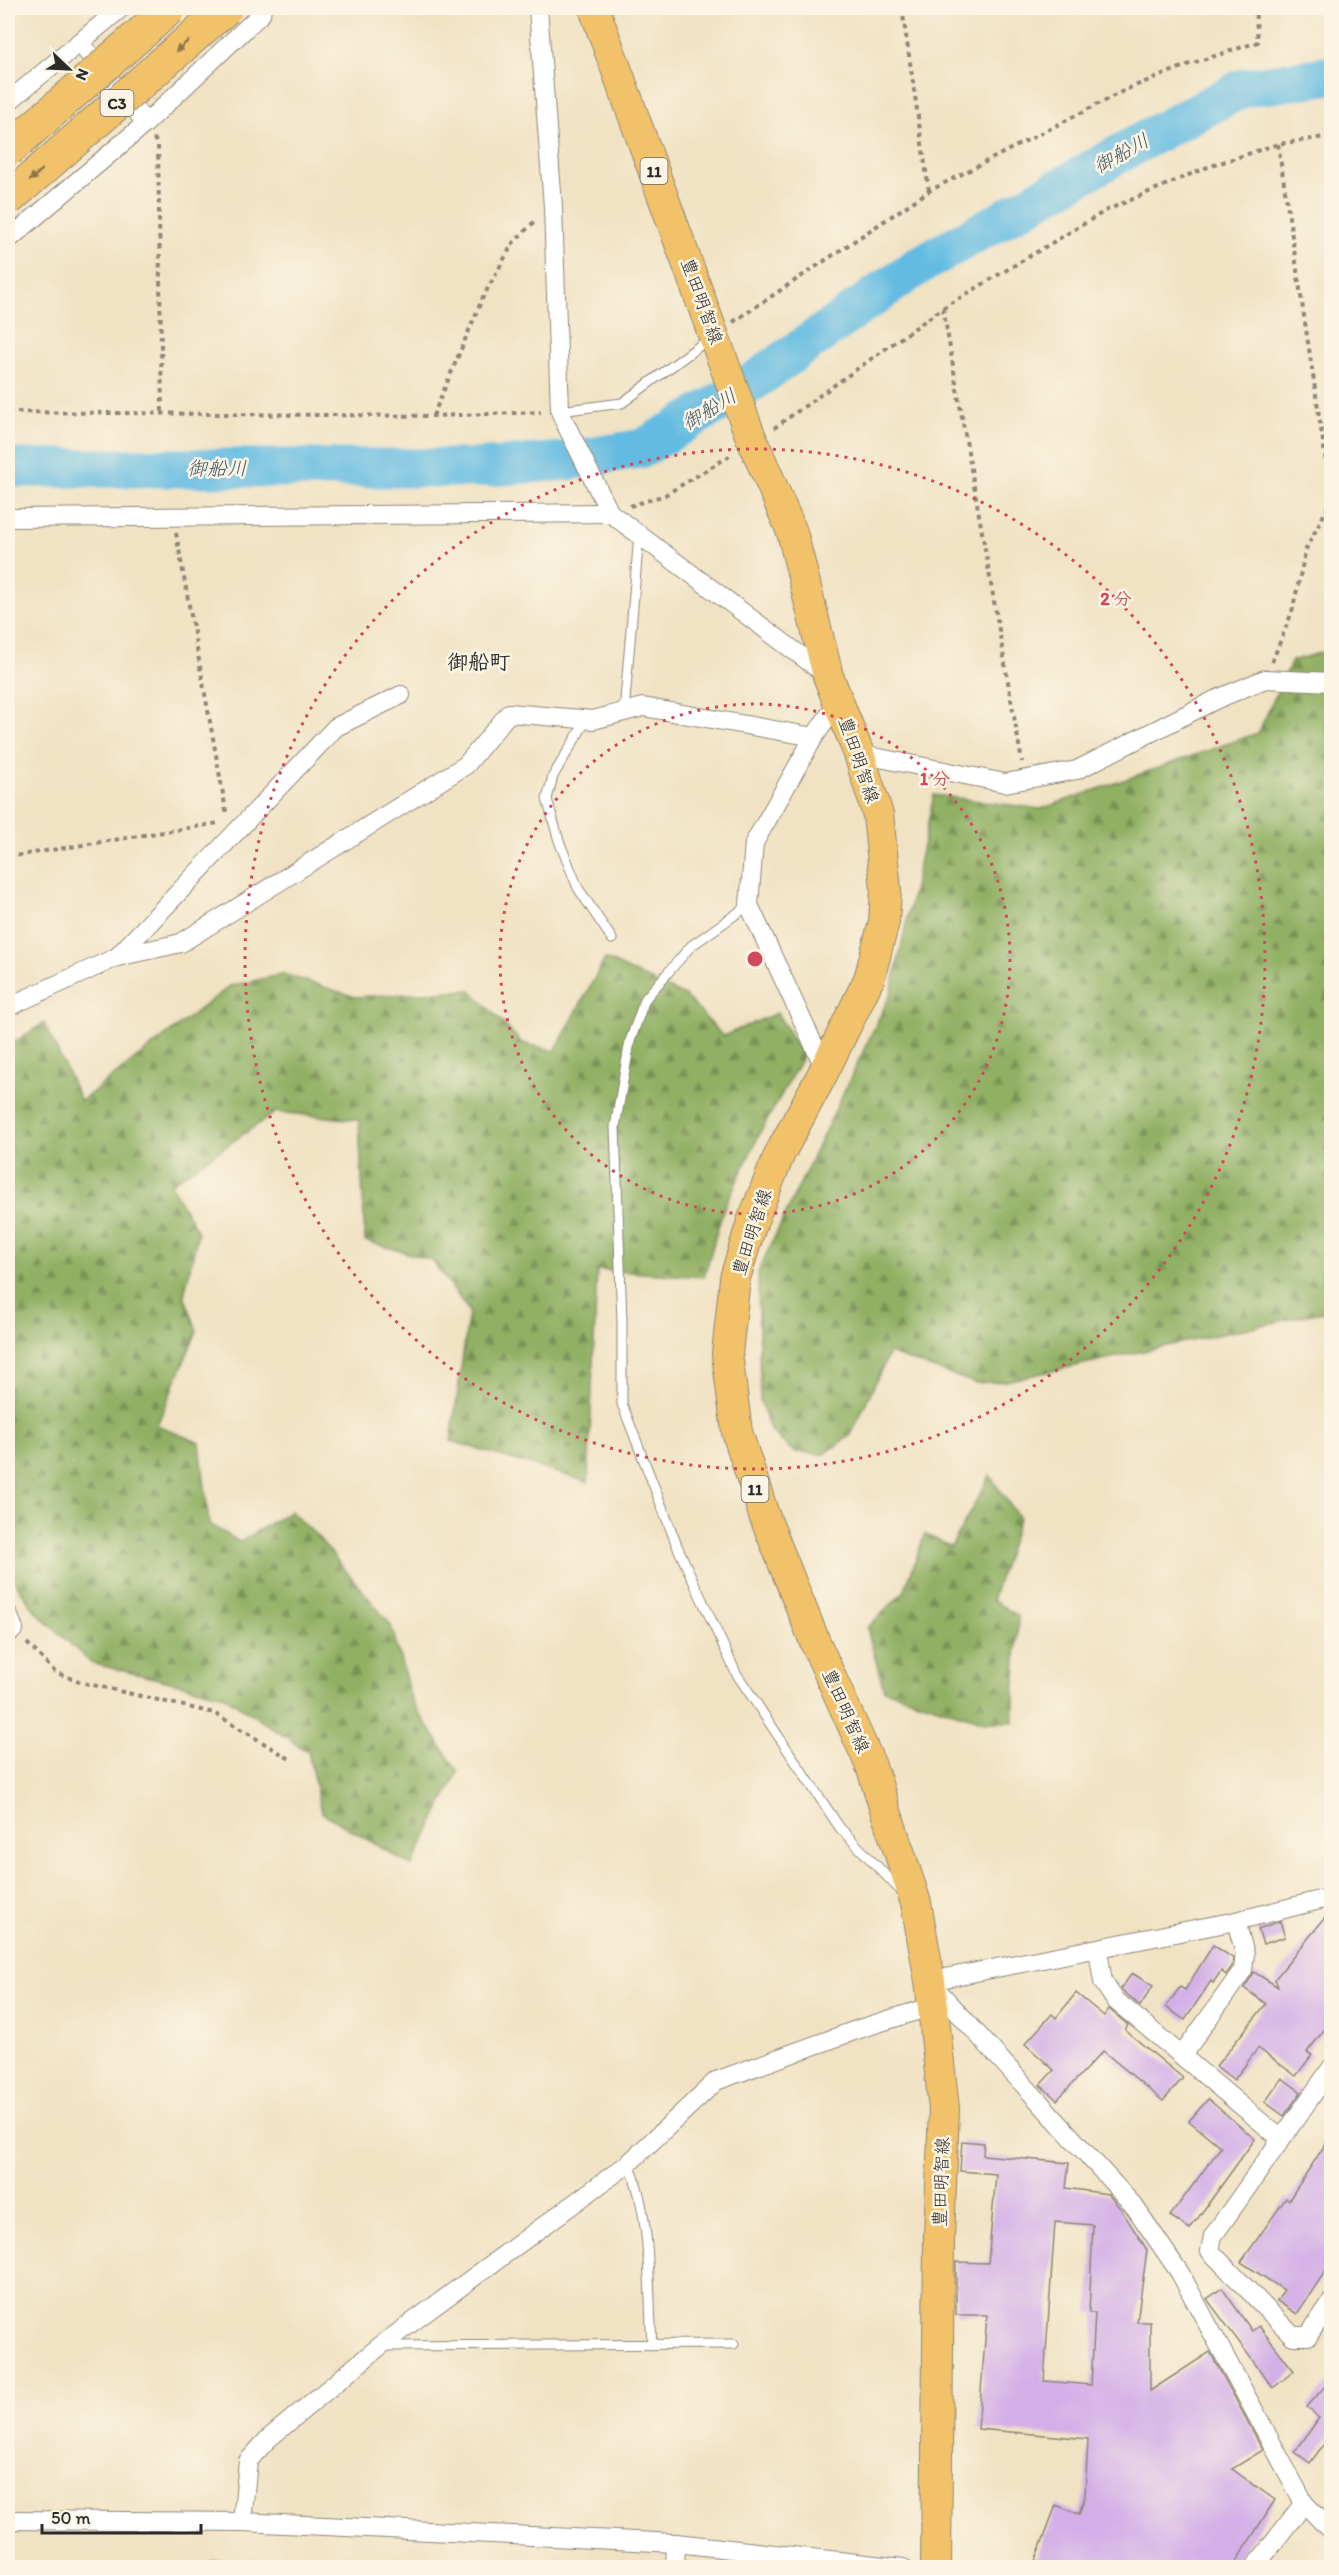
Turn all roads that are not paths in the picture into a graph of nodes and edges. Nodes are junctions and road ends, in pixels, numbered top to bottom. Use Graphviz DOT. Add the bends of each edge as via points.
graph roads {
  1 [pos="121,8"];
  2 [pos="170,8"];
  3 [pos="226,8"];
  4 [pos="262,8"];
  5 [pos="538,8"];
  6 [pos="594,8"];
  7 [pos="79,42"];
  8 [pos="8,102"];
  9 [pos="146,123"];
  10 [pos="8,150"];
  11 [pos="8,200"];
  12 [pos="8,240"];
  13 [pos="714,335"];
  14 [pos="562,417"];
  15 [pos="610,513"];
  16 [pos="8,518"];
  17 [pos="639,535"];
  18 [pos="1332,682"];
  19 [pos="834,689"];
  20 [pos="400,695"];
  21 [pos="624,712"];
  22 [pos="587,719"];
  23 [pos="814,737"];
  24 [pos="859,754"];
  25 [pos="749,905"];
  26 [pos="612,939"];
  27 [pos="117,957"];
  28 [pos="8,1007"];
  29 [pos="825,1069"];
  30 [pos="1332,1897"];
  31 [pos="916,1903"];
  32 [pos="1236,1921"];
  33 [pos="1098,1950"];
  34 [pos="931,1994"];
  35 [pos="1183,2054"];
  36 [pos="1332,2067"];
  37 [pos="1281,2138"];
  38 [pos="630,2163"];
  39 [pos="1332,2301"];
  40 [pos="734,2344"];
  41 [pos="652,2345"];
  42 [pos="380,2346"];
  43 [pos="1304,2503"];
  44 [pos="8,2520"];
  45 [pos="242,2522"];
  46 [pos="1332,2532"];
  47 [pos="676,2543"];
  48 [pos="675,2568"];
  49 [pos="903,2568"];
  50 [pos="936,2568"];
  51 [pos="1254,2568"];
  1 -- 7 [label="street"];
  2 -- 10 [label="highway, C3, bridge"];
  3 -- 11 [label="highway, C3, one-way, bridge"];
  4 -- 9 [label="street" via="261,14"];
  5 -- 14 [label="street" via="553,207"];
  6 -- 13 [label="main road, 豊田明智線 / 11"];
  7 -- 8 [label="street"];
  7 -- 9 [label="street"];
  9 -- 12 [label="street"];
  13 -- 14 [label="lane" via="622,403"];
  13 -- 19 [label="main road, 豊田明智線 / 11" via="792,532"];
  14 -- 15 [label="street"];
  15 -- 16 [label="street"];
  15 -- 17 [label="street"];
  17 -- 19 [label="street"];
  17 -- 21 [label="lane"];
  18 -- 24 [label="street" via="1265,679 1077,770 1025,780 1005,783"];
  19 -- 23 [label="street"];
  19 -- 24 [label="main road, 豊田明智線 / 11"];
  20 -- 27 [label="street" via="336,727"];
  21 -- 22 [label="street"];
  21 -- 23 [label="street" via="643,707"];
  22 -- 26 [label="lane" via="553,776 547,799 578,888"];
  22 -- 27 [label="street" via="509,713 466,765 181,943"];
  23 -- 25 [label="street" via="754,843"];
  24 -- 29 [label="main road, 豊田明智線 / 11" via="878,815 886,890 884,922 869,979"];
  25 -- 29 [label="street"];
  25 -- 31 [label="lane" via="691,946 645,999 630,1041 615,1127 622,1404 678,1548 736,1672 840,1828 893,1885"];
  27 -- 28 [label="street"];
  29 -- 31 [label="main road, 豊田明智線 / 11" via="780,1153 752,1222 735,1278 727,1354 737,1432 764,1515 871,1766"];
  30 -- 32 [label="street"];
  31 -- 34 [label="main road, 豊田明智線 / 11"];
  32 -- 33 [label="street"];
  32 -- 35 [label="street" via="1245,1954 1242,1970"];
  33 -- 34 [label="street"];
  33 -- 35 [label="street" via="1103,1982 1115,2000"];
  34 -- 38 [label="street" via="862,2028 717,2081"];
  34 -- 43 [label="street" via="1134,2206 1180,2273"];
  34 -- 50 [label="main road, 豊田明智線 / 11" via="944,2109 938,2260"];
  35 -- 37 [label="street"];
  36 -- 37 [label="street"];
  37 -- 39 [label="street" via="1213,2236 1210,2251 1293,2336 1308,2336"];
  38 -- 41 [label="lane" via="639,2186"];
  38 -- 42 [label="street"];
  40 -- 41 [label="lane"];
  41 -- 42 [label="lane"];
  42 -- 45 [label="street" via="268,2439 248,2461"];
  43 -- 46 [label="street"];
  43 -- 51 [label="street"];
  44 -- 45 [label="street"];
  45 -- 47 [label="street"];
  47 -- 48 [label="street"];
  47 -- 49 [label="street"];
}
